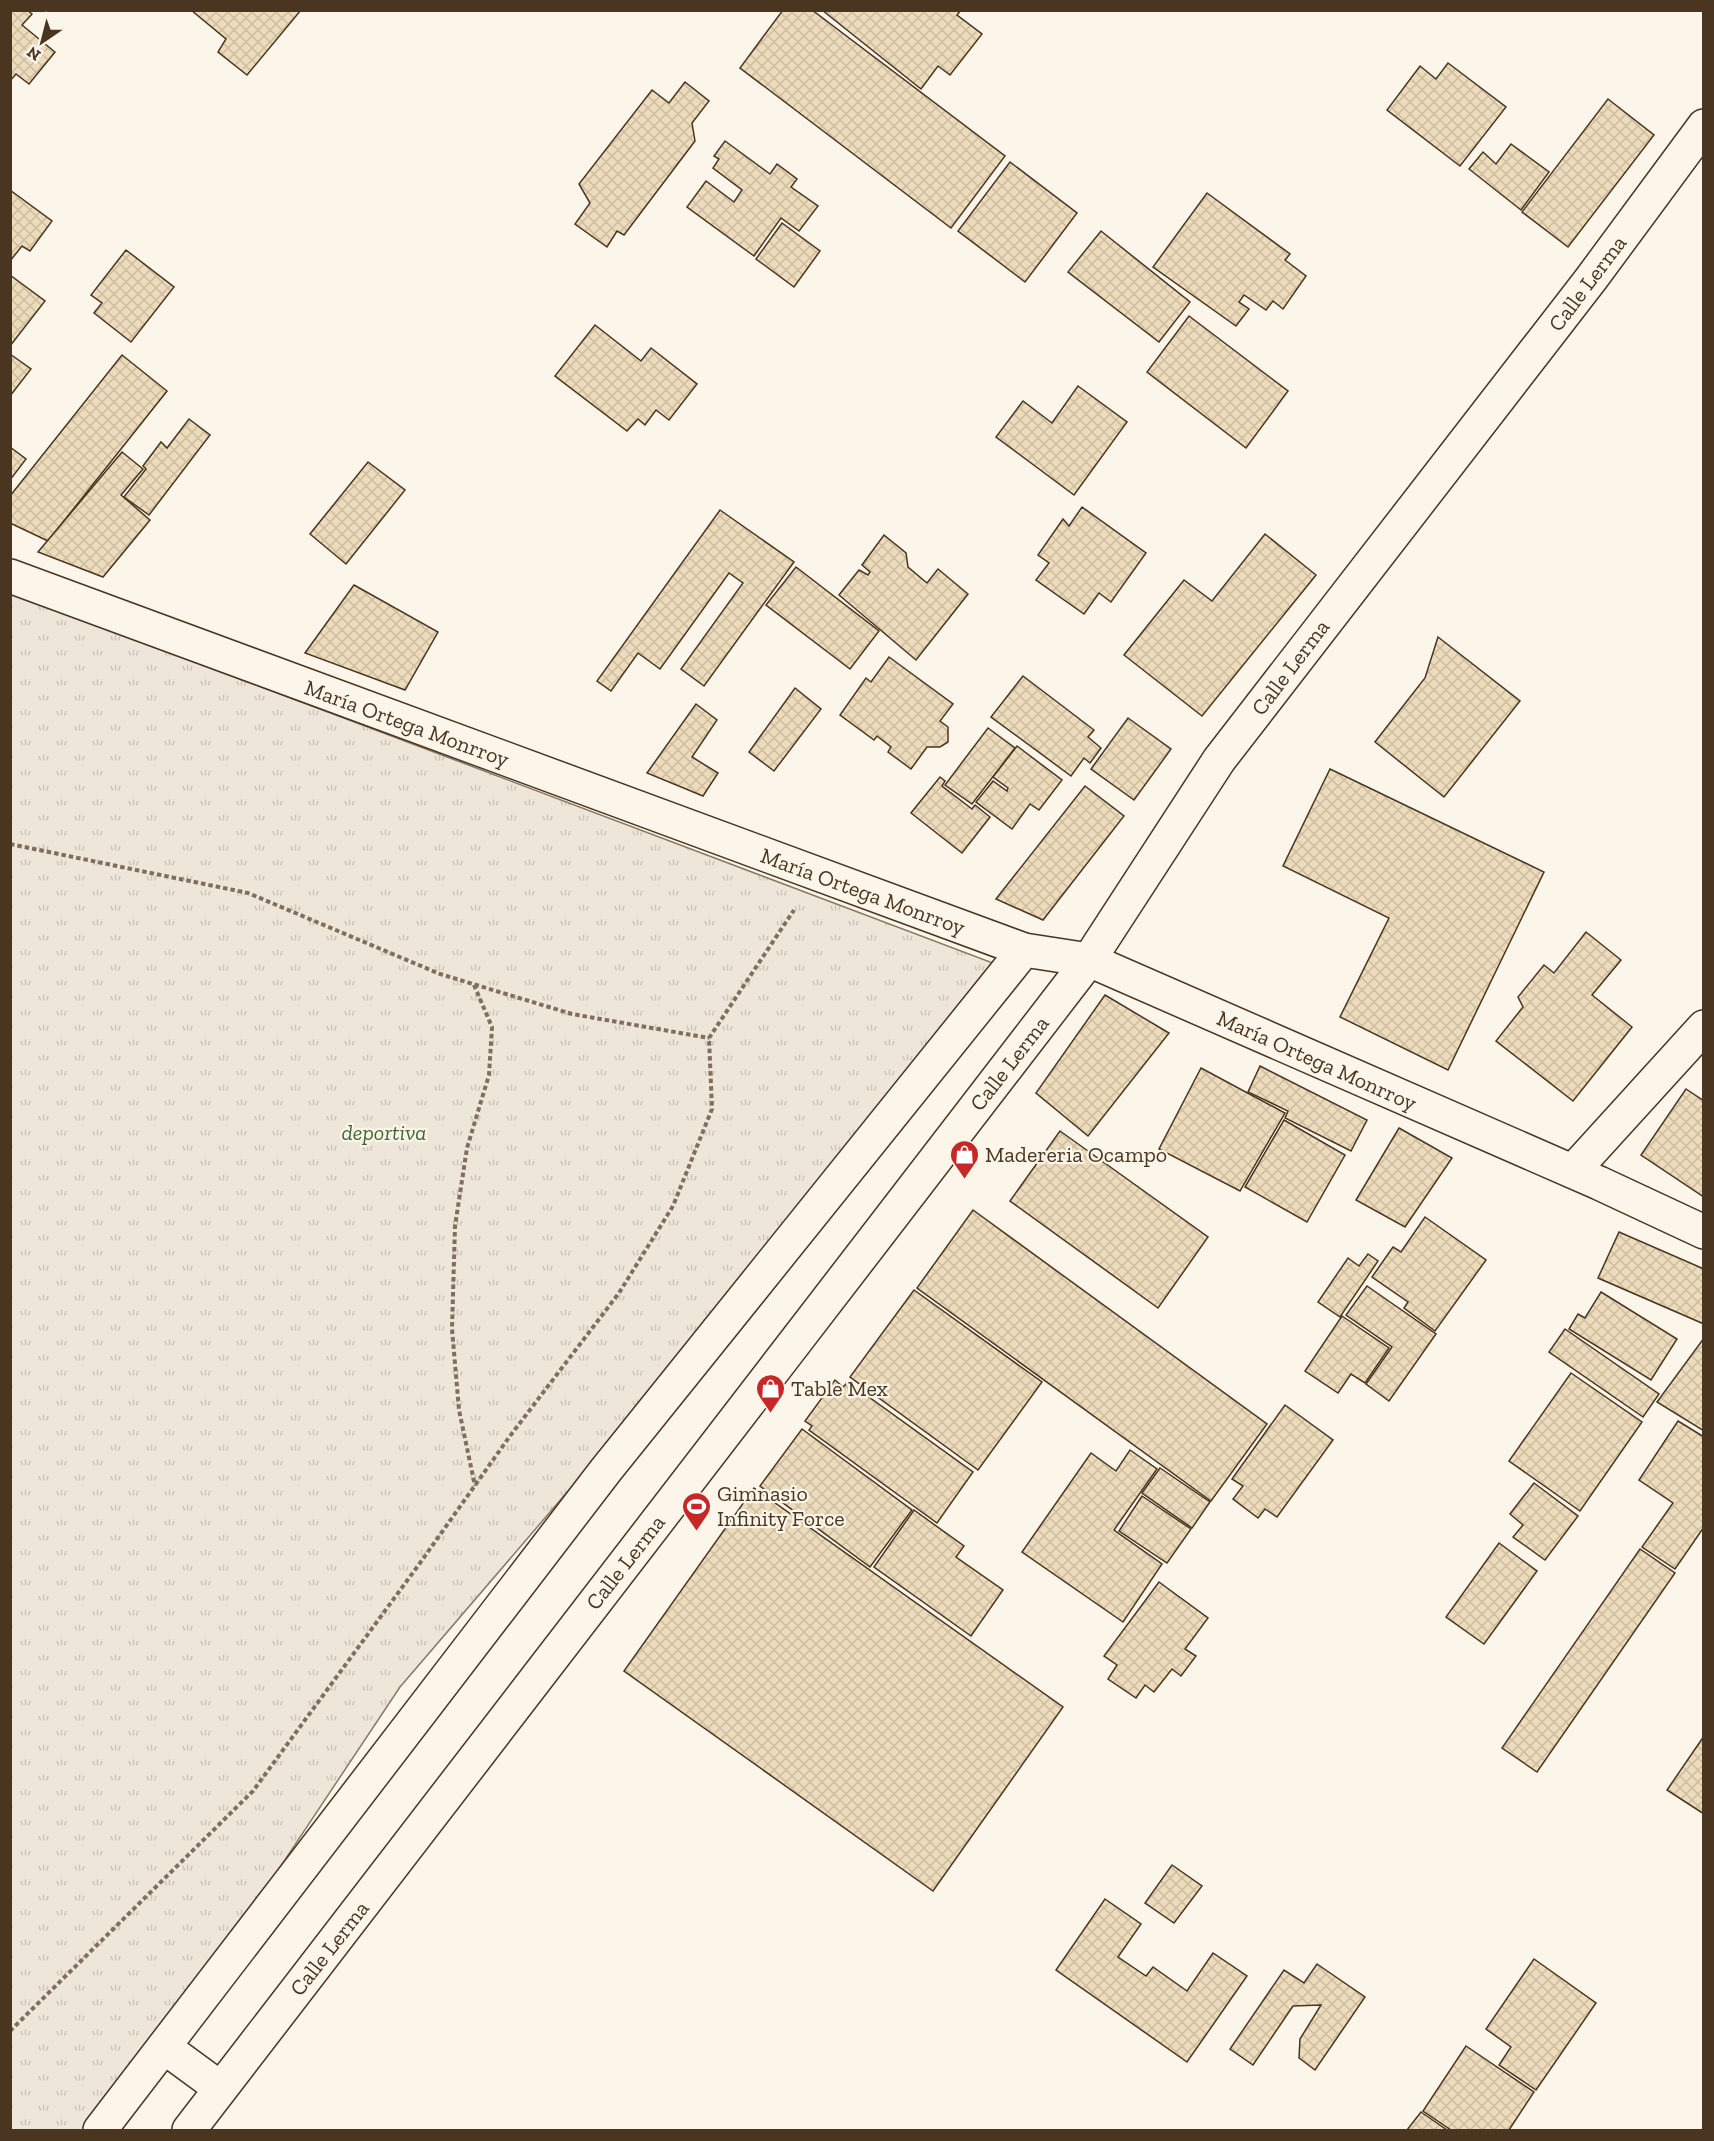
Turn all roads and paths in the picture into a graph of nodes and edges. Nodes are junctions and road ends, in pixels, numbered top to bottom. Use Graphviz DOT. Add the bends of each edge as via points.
graph roads {
  1 [pos="1704,126"];
  2 [pos="10,576"];
  3 [pos="10,844"];
  4 [pos="817,874"];
  5 [pos="1024,950"];
  6 [pos="1089,960"];
  7 [pos="474,984"];
  8 [pos="1704,1028"];
  9 [pos="710,1038"];
  10 [pos="1573,1171"];
  11 [pos="1704,1232"];
  12 [pos="475,1486"];
  13 [pos="10,2031"];
  14 [pos="164,2047"];
  15 [pos="220,2088"];
  16 [pos="100,2130"];
  17 [pos="189,2130"];
  1 -- 6 [label="street, Calle Lerma" via="1591,279 1219,760"];
  2 -- 4 [label="street, María Ortega Monrroy"];
  3 -- 7 [label="path" via="248,893 440,974"];
  4 -- 5 [label="street, María Ortega Monrroy"];
  4 -- 9 [label="path"];
  5 -- 6 [label="street, María Ortega Monrroy"];
  5 -- 14 [label="street" via="606,1470"];
  6 -- 10 [label="street, María Ortega Monrroy"];
  6 -- 15 [label="street, Calle Lerma"];
  7 -- 9 [label="path" via="572,1014"];
  7 -- 12 [label="path" via="492,1027 489,1075 467,1148 455,1226 452,1329 459,1410"];
  8 -- 10 [label="street"];
  9 -- 12 [label="path" via="712,1109 673,1206 619,1293"];
  10 -- 11 [label="street, María Ortega Monrroy"];
  12 -- 13 [label="path" via="253,1791"];
  14 -- 15 [label="street"];
  14 -- 16 [label="street"];
  15 -- 17 [label="street, Calle Lerma"];
}
